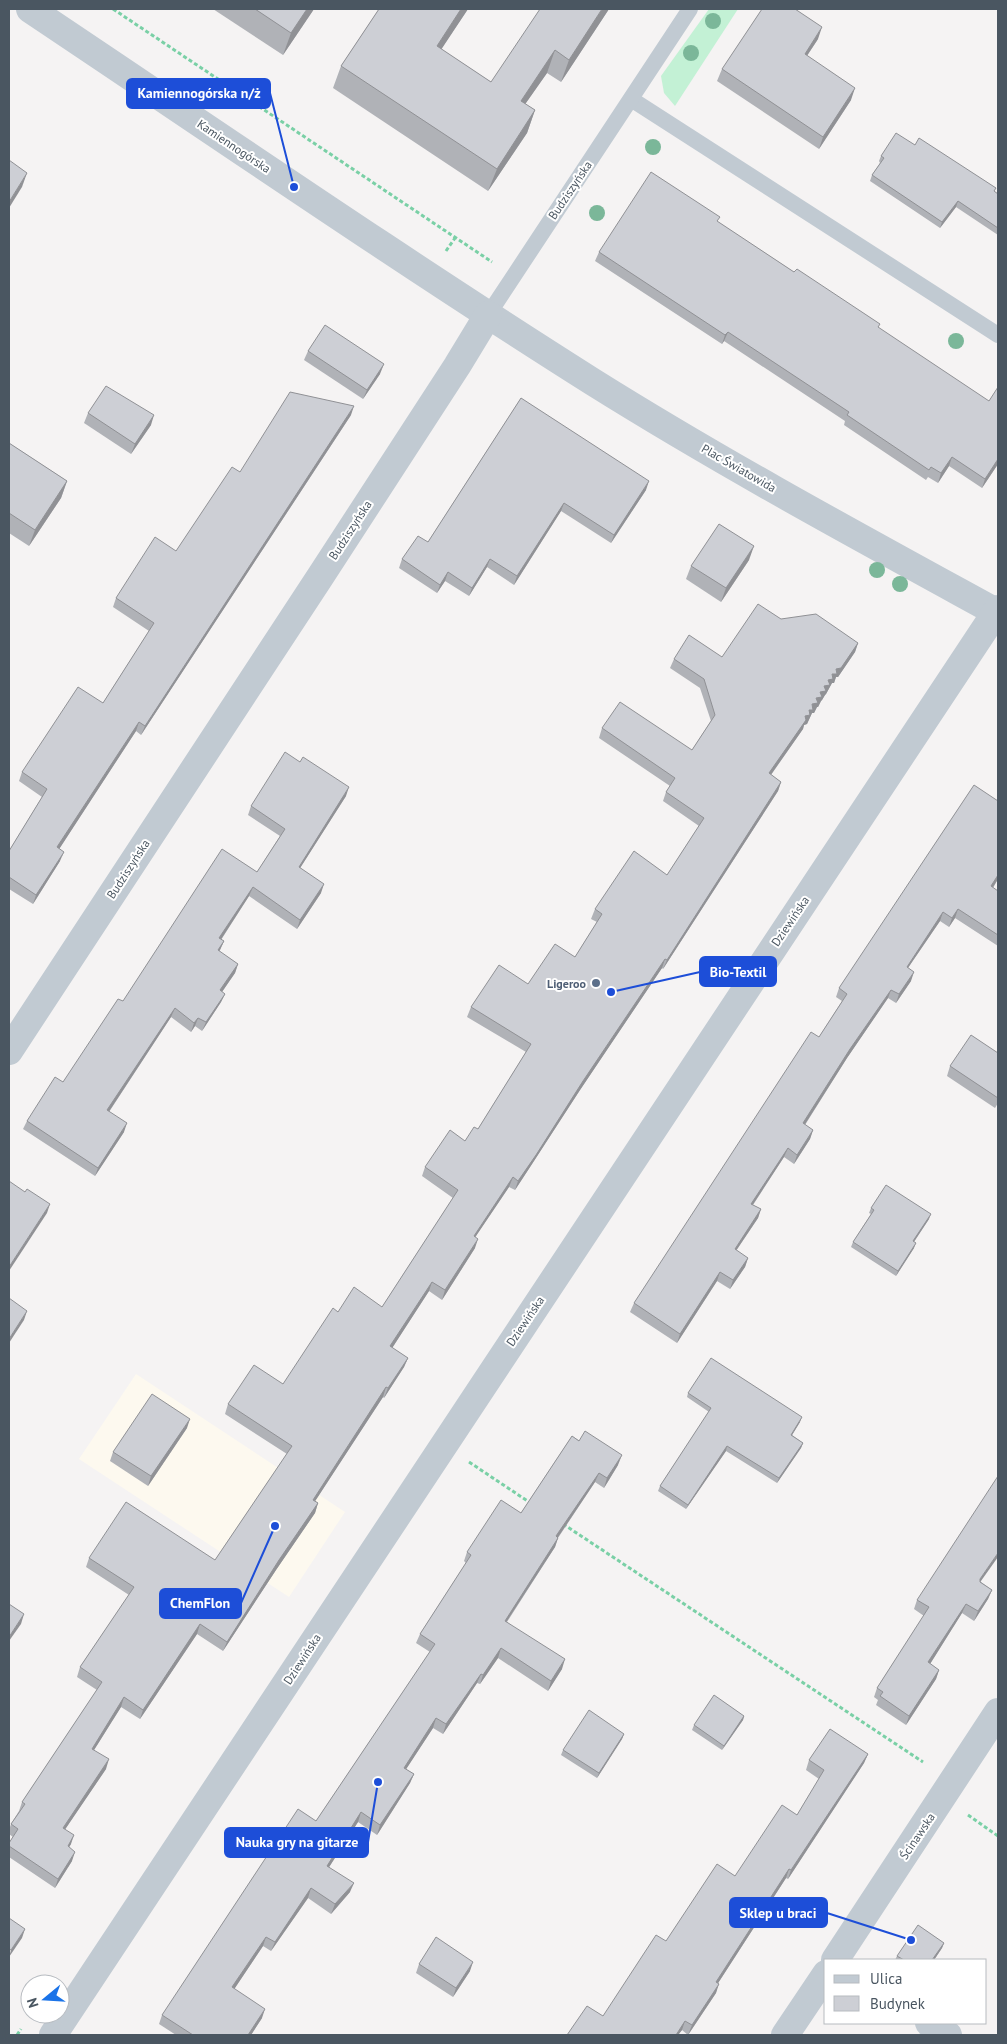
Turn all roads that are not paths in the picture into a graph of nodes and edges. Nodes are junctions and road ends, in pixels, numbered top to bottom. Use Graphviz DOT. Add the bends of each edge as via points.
graph roads {
  1 [pos="30,9"];
  2 [pos="690,9"];
  3 [pos="631,98"];
  4 [pos="488,315"];
  5 [pos="998,335"];
  6 [pos="997,610"];
  7 [pos="9,1051"];
  8 [pos="998,1712"];
  9 [pos="836,1959"];
  10 [pos="824,1977"];
  11 [pos="931,2024"];
  12 [pos="53,2035"];
  13 [pos="785,2035"];
  14 [pos="948,2035"];
  1 -- 4 [label="street, Kamiennogórska"];
  2 -- 3 [label="lane, Budziszyńska"];
  3 -- 4 [label="lane, Budziszyńska"];
  3 -- 5 [label="lane"];
  4 -- 6 [label="street, Plac Światowida" via="709,451"];
  4 -- 7 [label="street, Budziszyńska"];
  6 -- 12 [label="street, Dziewińska"];
  8 -- 9 [label="street, Ścinawska"];
  10 -- 13 [label="street"];
  11 -- 14 [label="street"];
}
